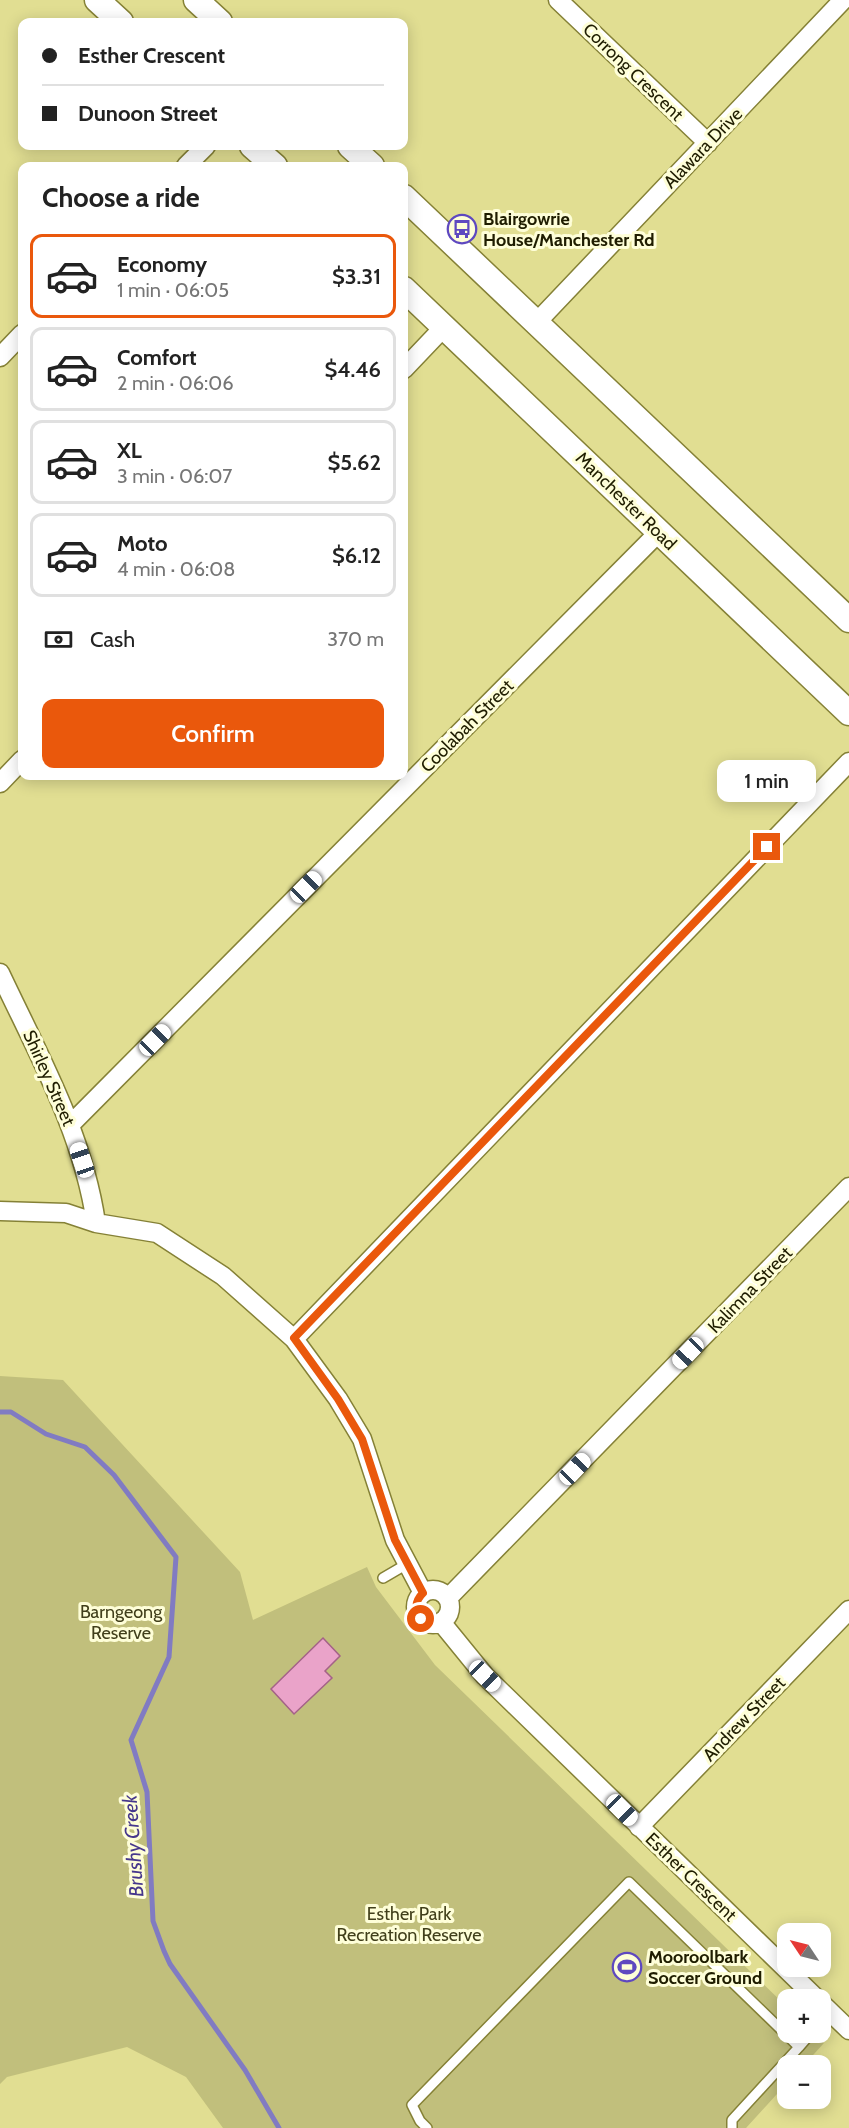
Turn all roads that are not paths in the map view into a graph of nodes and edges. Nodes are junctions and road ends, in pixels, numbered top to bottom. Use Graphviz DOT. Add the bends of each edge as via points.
graph roads {
  1 [pos="97,0"];
  2 [pos="196,0"];
  3 [pos="558,0"];
  4 [pos="843,0"];
  5 [pos="117,18"];
  6 [pos="216,18"];
  7 [pos="708,144"];
  8 [pos="202,150"];
  9 [pos="257,150"];
  10 [pos="354,150"];
  11 [pos="190,162"];
  12 [pos="270,162"];
  13 [pos="368,162"];
  14 [pos="408,201"];
  15 [pos="408,293"];
  16 [pos="537,322"];
  17 [pos="444,327"];
  18 [pos="18,338"];
  19 [pos="0,357"];
  20 [pos="408,365"];
  21 [pos="659,532"];
  22 [pos="849,620"];
  23 [pos="849,713"];
  24 [pos="849,762"];
  25 [pos="18,764"];
  26 [pos="0,783"];
  27 [pos="0,973"];
  28 [pos="71,1124"];
  29 [pos="849,1187"];
  30 [pos="0,1211"];
  31 [pos="96,1222"];
  32 [pos="294,1338"];
  33 [pos="407,1564"];
  34 [pos="383,1578"];
  35 [pos="423,1593"];
  36 [pos="448,1598"];
  37 [pos="849,1610"];
  38 [pos="441,1622"];
  39 [pos="639,1827"];
  40 [pos="802,1989"];
  41 [pos="831,2016"];
  42 [pos="849,2030"];
  43 [pos="802,2043"];
  44 [pos="799,2047"];
  45 [pos="427,2128"];
  46 [pos="732,2128"];
  1 -- 5 [label="main road"];
  2 -- 6 [label="main road"];
  3 -- 7 [label="street, Corrong Crescent"];
  4 -- 7 [label="street, Alawara Drive"];
  7 -- 16 [label="street, Alawara Drive"];
  8 -- 11 [label="street"];
  9 -- 12 [label="main road"];
  10 -- 13 [label="main road"];
  14 -- 16 [label="main road"];
  15 -- 17 [label="main road, Manchester Road"];
  16 -- 22 [label="main road"];
  17 -- 20 [label="street"];
  17 -- 21 [label="main road, Manchester Road"];
  18 -- 19 [label="street"];
  21 -- 23 [label="main road, Manchester Road"];
  21 -- 28 [label="street, Coolabah Street"];
  24 -- 32 [label="street"];
  25 -- 26 [label="street"];
  27 -- 28 [label="street, Shirley Street"];
  28 -- 31 [label="street, Shirley Street" via="88,1178"];
  29 -- 36 [label="street, Kalimna Street"];
  30 -- 31 [label="street" via="66,1213"];
  31 -- 32 [label="street" via="157,1233 223,1276"];
  32 -- 33 [label="street" via="362,1439 395,1540"];
  33 -- 34 [label="lane"];
  33 -- 35 [label="street"];
  35 -- 36 [label="street" via="439,1590"];
  35 -- 38 [label="street" via="416,1603 417,1614 426,1622"];
  36 -- 38 [label="street" via="450,1613"];
  37 -- 39 [label="street, Andrew Street"];
  38 -- 39 [label="street, Esther Crescent" via="485,1676"];
  39 -- 40 [label="street, Esther Crescent"];
  41 -- 42 [label="street, Esther Crescent"];
  43 -- 44 [label="lane"];
  44 -- 45 [label="lane" via="629,1882 412,2105"];
  44 -- 46 [label="lane" via="732,2120"];
}
